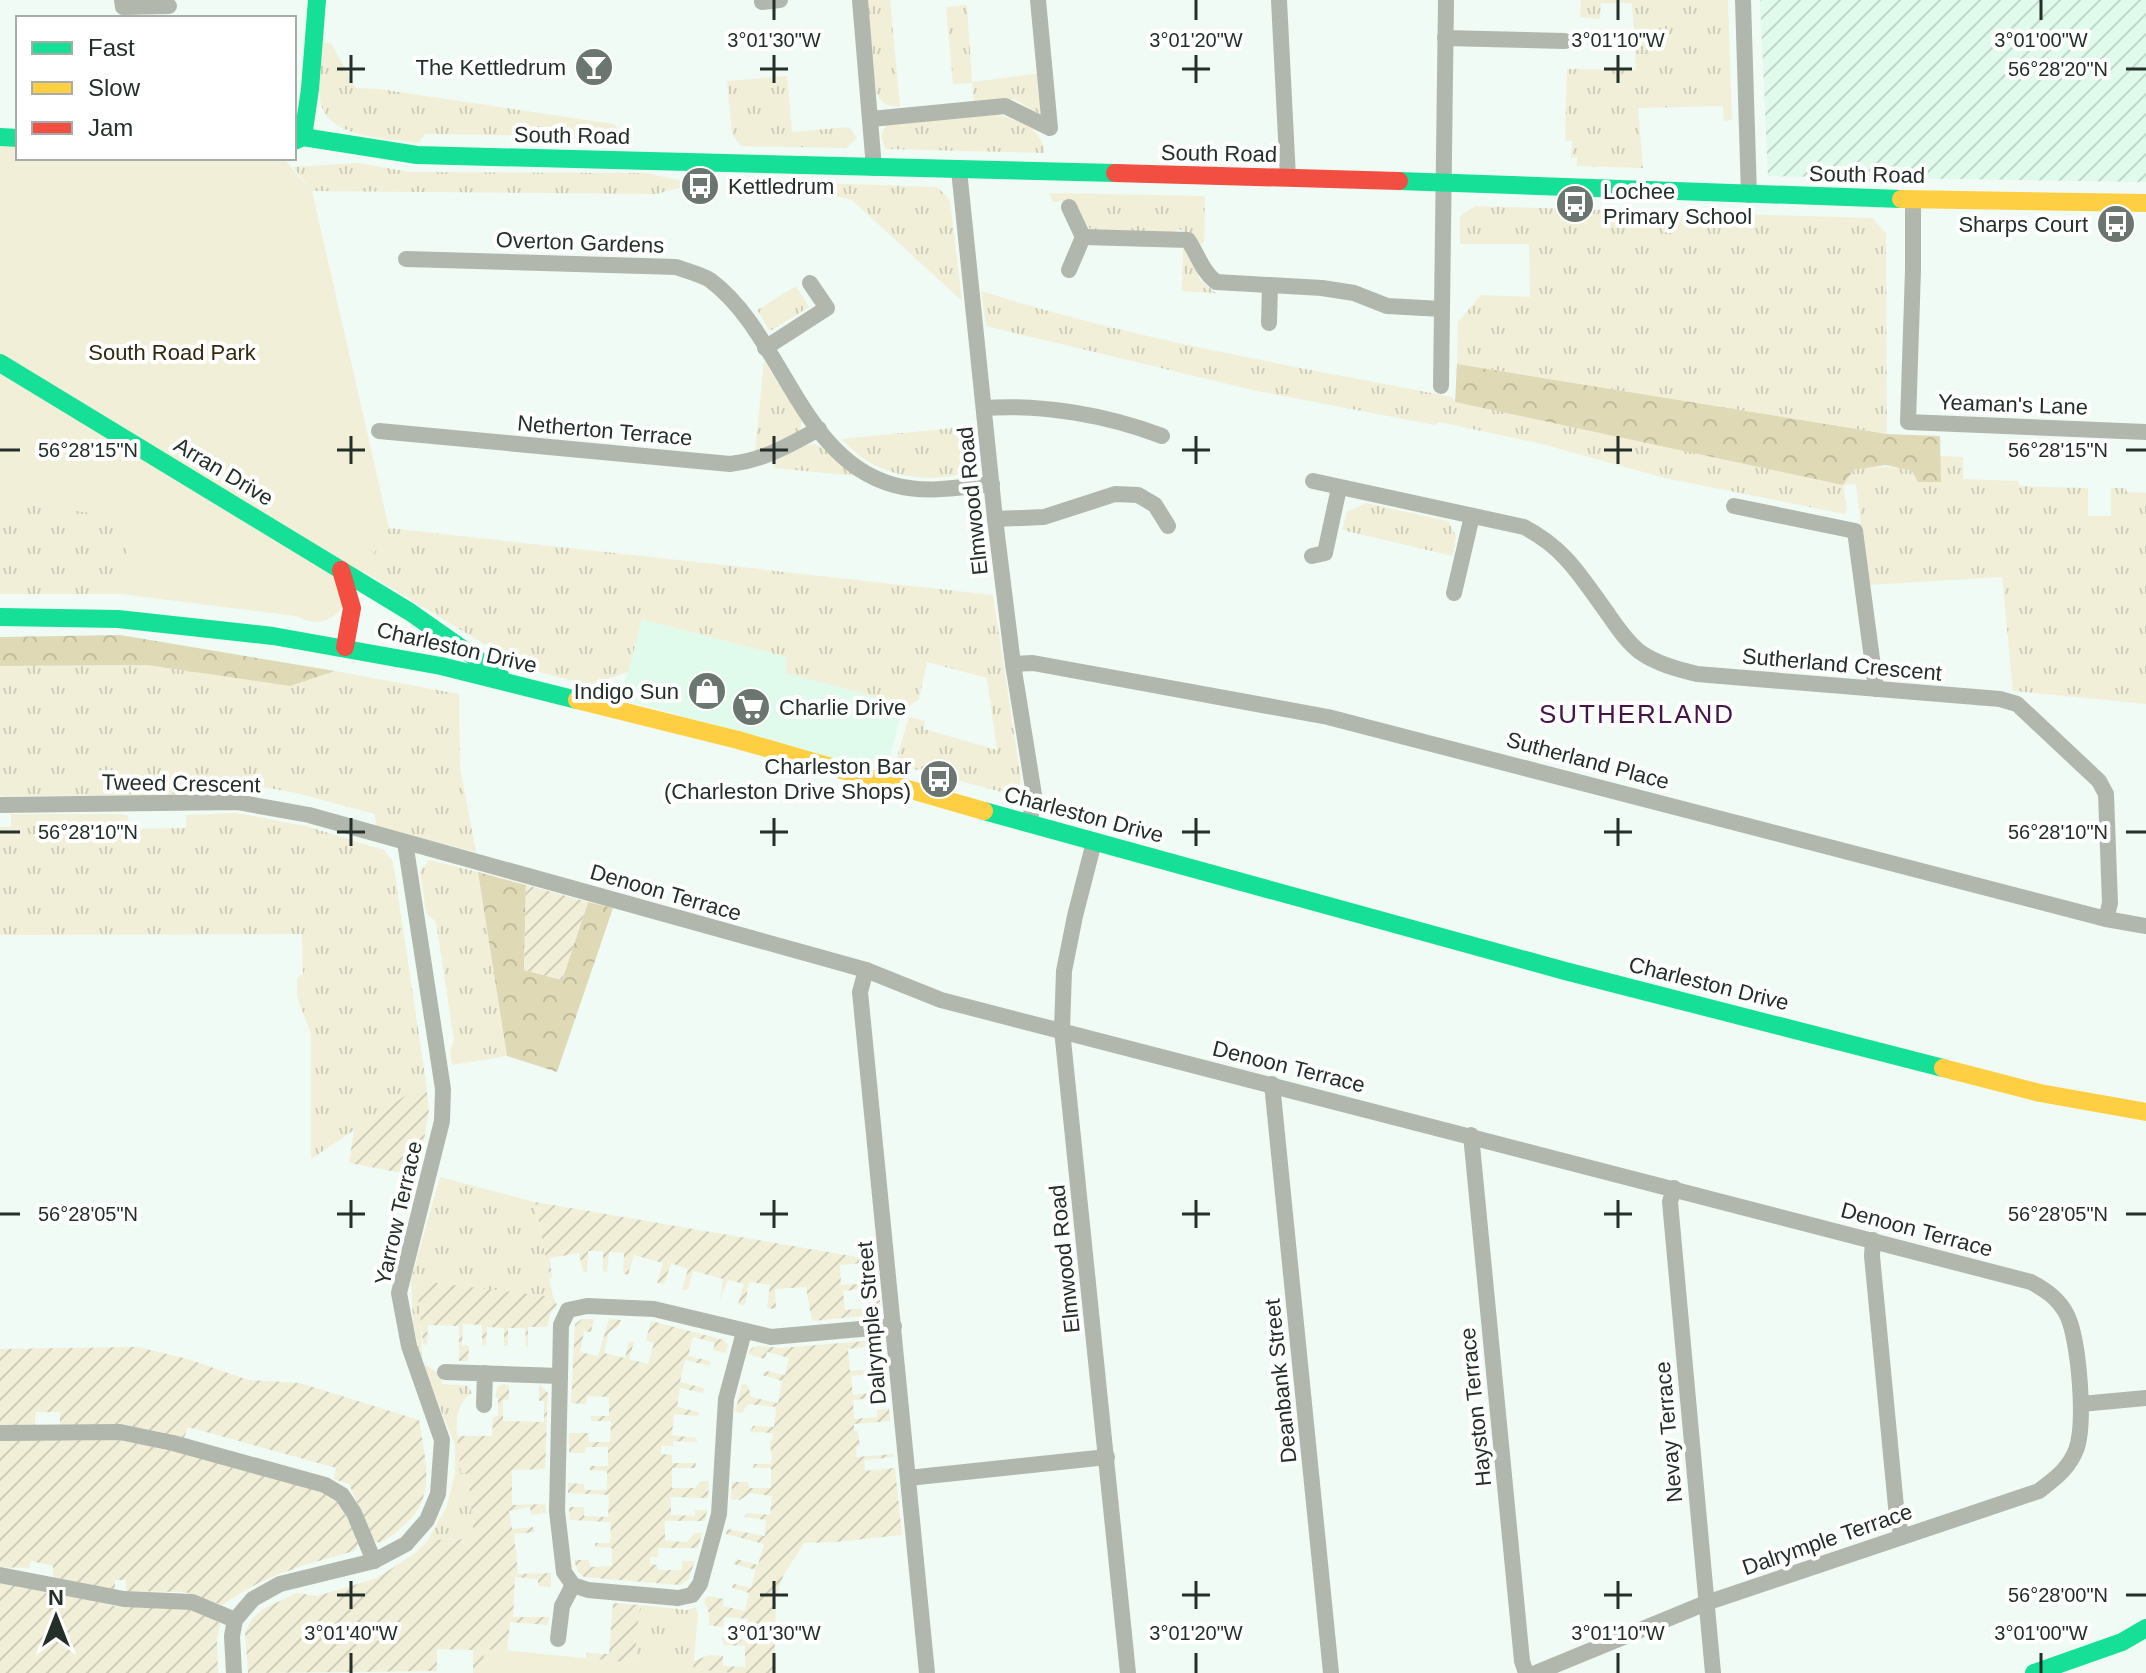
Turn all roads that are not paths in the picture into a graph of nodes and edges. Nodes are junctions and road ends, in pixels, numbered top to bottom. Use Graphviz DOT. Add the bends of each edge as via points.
graph roads {
  1 [pos="122,0"];
  2 [pos="317,0"];
  3 [pos="780,0"];
  4 [pos="860,0"];
  5 [pos="1038,0"];
  6 [pos="1279,0"];
  7 [pos="1446,0"];
  8 [pos="1743,0"];
  9 [pos="762,2"];
  10 [pos="169,6"];
  11 [pos="1445,38"];
  12 [pos="1565,41"];
  13 [pos="871,119"];
  14 [pos="298,139"];
  15 [pos="874,168"];
  16 [pos="959,170"];
  17 [pos="1288,178"];
  18 [pos="1443,182"];
  19 [pos="1749,195"];
  20 [pos="1913,199"];
  21 [pos="2146,203"];
  22 [pos="1069,207"];
  23 [pos="1083,237"];
  24 [pos="406,259"];
  25 [pos="1069,270"];
  26 [pos="810,283"];
  27 [pos="1270,285"];
  28 [pos="1442,309"];
  29 [pos="1269,323"];
  30 [pos="765,348"];
  31 [pos="0,363"];
  32 [pos="1441,386"];
  33 [pos="984,408"];
  34 [pos="819,429"];
  35 [pos="379,431"];
  36 [pos="2146,432"];
  37 [pos="1162,436"];
  38 [pos="1313,481"];
  39 [pos="992,484"];
  40 [pos="1339,488"];
  41 [pos="1734,506"];
  42 [pos="1472,516"];
  43 [pos="995,519"];
  44 [pos="1168,526"];
  45 [pos="1312,556"];
  46 [pos="341,570"];
  47 [pos="1454,593"];
  48 [pos="410,612"];
  49 [pos="0,617"];
  50 [pos="405,644"];
  51 [pos="345,647"];
  52 [pos="1013,664"];
  53 [pos="511,683"];
  54 [pos="1876,689"];
  55 [pos="0,805"];
  56 [pos="1028,824"];
  57 [pos="405,842"];
  58 [pos="1094,842"];
  59 [pos="2106,919"];
  60 [pos="2146,926"];
  61 [pos="866,970"];
  62 [pos="1062,1030"];
  63 [pos="1272,1084"];
  64 [pos="2146,1112"];
  65 [pos="1471,1135"];
  66 [pos="1674,1188"];
  67 [pos="1873,1240"];
  68 [pos="894,1326"];
  69 [pos="744,1332"];
  70 [pos="445,1372"];
  71 [pos="485,1373"];
  72 [pos="560,1376"];
  73 [pos="2146,1398"];
  74 [pos="2081,1404"];
  75 [pos="484,1405"];
  76 [pos="0,1433"];
  77 [pos="1107,1457"];
  78 [pos="908,1478"];
  79 [pos="1902,1537"];
  80 [pos="374,1561"];
  81 [pos="0,1575"];
  82 [pos="573,1585"];
  83 [pos="1706,1603"];
  84 [pos="235,1620"];
  85 [pos="2146,1628"];
  86 [pos="558,1639"];
  87 [pos="234,1673"];
  88 [pos="927,1673"];
  89 [pos="1128,1673"];
  90 [pos="1331,1673"];
  91 [pos="1526,1673"];
  92 [pos="1536,1673"];
  93 [pos="1713,1673"];
  94 [pos="2034,1673"];
  1 -- 10 [label="street" via="123,7"];
  2 -- 14 [label="street" via="310,89"];
  3 -- 9 [label="street"];
  4 -- 13 [label="street"];
  5 -- 13 [label="street" via="1050,128 1005,106"];
  6 -- 17 [label="street"];
  7 -- 11 [label="street"];
  8 -- 19 [label="street"];
  11 -- 12 [label="street"];
  11 -- 18 [label="street"];
  13 -- 15 [label="street"];
  14 -- 15 [label="street, South Road" via="417,155"];
  15 -- 16 [label="street, South Road"];
  16 -- 17 [label="street, South Road"];
  16 -- 33 [label="street, Elmwood Road"];
  17 -- 18 [label="street, South Road"];
  18 -- 19 [label="street, South Road"];
  18 -- 28 [label="street"];
  19 -- 20 [label="street, South Road"];
  20 -- 21 [label="street, South Road"];
  20 -- 36 [label="street, Yeaman's Lane" via="1908,422"];
  22 -- 23 [label="street"];
  23 -- 25 [label="street"];
  23 -- 27 [label="street" via="1188,240 1205,273 1216,282"];
  24 -- 30 [label="street, Overton Gardens" via="676,267 707,278 732,300"];
  26 -- 30 [label="street" via="827,308"];
  27 -- 28 [label="street" via="1354,293 1387,306"];
  27 -- 29 [label="street"];
  28 -- 32 [label="street"];
  30 -- 34 [label="street, Overton Gardens"];
  31 -- 46 [label="street, Arran Drive"];
  33 -- 37 [label="street" via="1016,406 1123,421"];
  33 -- 39 [label="street, Elmwood Road"];
  34 -- 35 [label="street, Netherton Terrace" via="774,454 730,464"];
  34 -- 39 [label="street, Overton Gardens" via="861,471 894,485 930,490"];
  38 -- 40 [label="street, Sutherland Crescent"];
  39 -- 43 [label="street, Elmwood Road"];
  40 -- 42 [label="street, Sutherland Crescent"];
  40 -- 45 [label="street" via="1325,553"];
  41 -- 54 [label="street" via="1855,531"];
  42 -- 47 [label="street"];
  42 -- 54 [label="street, Sutherland Crescent" via="1524,527 1548,539 1622,634 1666,666 1697,674"];
  43 -- 44 [label="street" via="1044,517 1115,494 1138,495 1155,505"];
  43 -- 52 [label="street, Elmwood Road"];
  46 -- 48 [label="street, Arran Drive"];
  46 -- 51 [label="street" via="354,613"];
  48 -- 50 [label="street"];
  48 -- 53 [label="street, Arran Drive"];
  49 -- 51 [label="street, Charleston Drive" via="118,619"];
  50 -- 51 [label="street, Charleston Drive"];
  50 -- 53 [label="street, Charleston Drive"];
  52 -- 56 [label="street, Elmwood Road" via="1035,801"];
  52 -- 59 [label="street, Sutherland Place" via="1033,663 1328,717"];
  53 -- 56 [label="street, Charleston Drive" via="738,740"];
  54 -- 59 [label="street, Sutherland Crescent" via="2017,704 2099,781 2106,794"];
  55 -- 57 [label="street, Tweed Crescent" via="237,802 309,815"];
  56 -- 58 [label="street, Charleston Drive"];
  57 -- 61 [label="street, Denoon Terrace"];
  57 -- 80 [label="street, Yarrow Terrace" via="443,1089 442,1121 399,1293 409,1346 442,1440 438,1494 427,1520 406,1544"];
  58 -- 62 [label="street, Elmwood Road" via="1064,971"];
  58 -- 64 [label="street, Charleston Drive" via="2009,1085"];
  59 -- 60 [label="street, Sutherland Place"];
  61 -- 62 [label="street, Denoon Terrace" via="941,1000"];
  61 -- 68 [label="street, Dalrymple Street" via="860,992"];
  62 -- 63 [label="street, Denoon Terrace"];
  62 -- 77 [label="street, Elmwood Road"];
  63 -- 65 [label="street, Denoon Terrace"];
  63 -- 90 [label="street, Deanbank Street"];
  65 -- 66 [label="street, Denoon Terrace"];
  65 -- 91 [label="street, Hayston Terrace"];
  66 -- 67 [label="street, Denoon Terrace"];
  66 -- 83 [label="street, Nevay Terrace" via="1670,1202"];
  67 -- 74 [label="street, Denoon Terrace" via="2031,1282 2051,1294 2075,1334"];
  67 -- 79 [label="street"];
  68 -- 69 [label="street" via="771,1337"];
  68 -- 78 [label="street, Dalrymple Street"];
  69 -- 72 [label="street" via="654,1309 568,1310 561,1325"];
  69 -- 82 [label="street" via="726,1399 719,1514 700,1584 692,1595 678,1598"];
  70 -- 71 [label="street"];
  71 -- 72 [label="street"];
  71 -- 75 [label="street"];
  72 -- 82 [label="street" via="557,1511 564,1572"];
  73 -- 74 [label="street"];
  74 -- 79 [label="street, Dalrymple Terrace" via="2076,1450 2064,1472 2039,1491"];
  76 -- 80 [label="street" via="120,1432 325,1485 342,1495 354,1513"];
  77 -- 78 [label="street"];
  77 -- 89 [label="street, Elmwood Road"];
  78 -- 88 [label="street, Dalrymple Street"];
  79 -- 83 [label="street, Dalrymple Terrace"];
  80 -- 84 [label="street, Yarrow Terrace" via="280,1584 253,1599"];
  81 -- 84 [label="street" via="124,1599 192,1602"];
  82 -- 86 [label="street" via="562,1606"];
  83 -- 92 [label="street, Dalrymple Terrace"];
  83 -- 93 [label="street, Nevay Terrace"];
  84 -- 87 [label="street"];
  85 -- 94 [label="street"];
}
